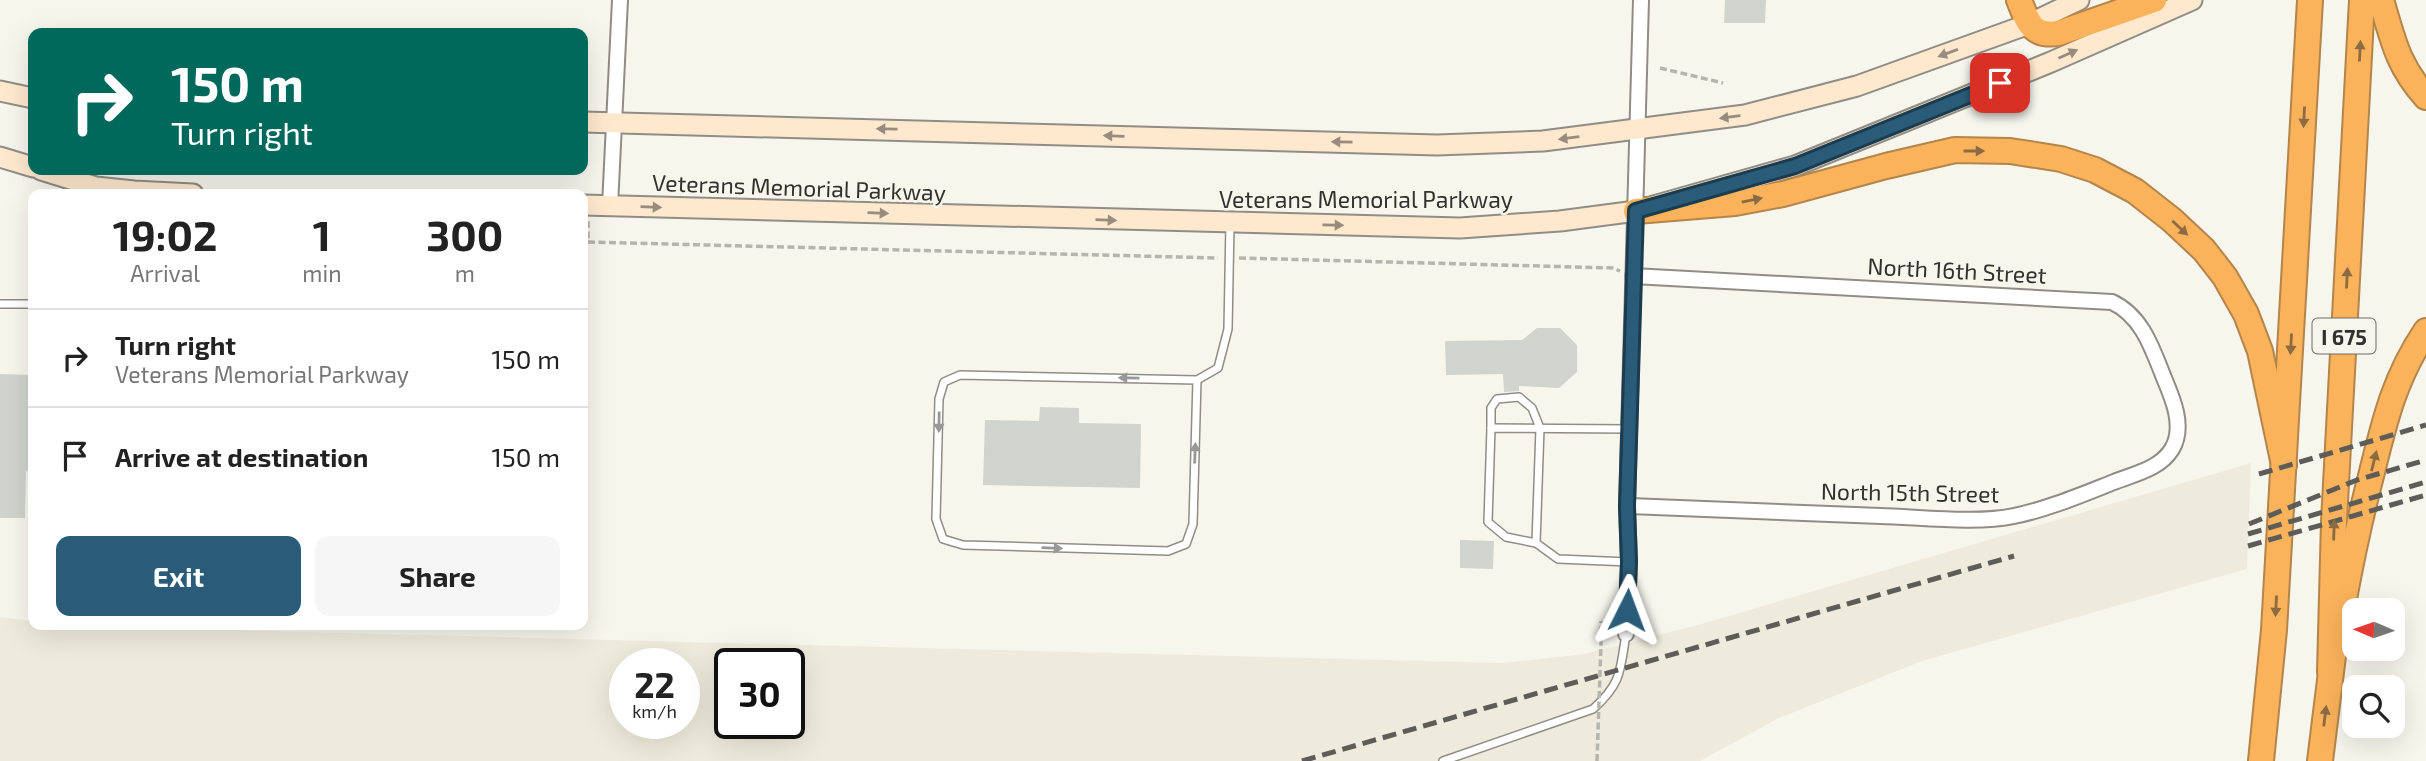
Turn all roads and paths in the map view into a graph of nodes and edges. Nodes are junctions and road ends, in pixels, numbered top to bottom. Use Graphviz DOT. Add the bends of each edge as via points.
graph roads {
  1 [pos="620,0"];
  2 [pos="1642,0"];
  3 [pos="2019,0"];
  4 [pos="2079,0"];
  5 [pos="2154,0"];
  6 [pos="2192,0"];
  7 [pos="2311,0"];
  8 [pos="2362,0"];
  9 [pos="2381,0"];
  10 [pos="2029,24"];
  11 [pos="1660,68"];
  12 [pos="1723,83"];
  13 [pos="0,92"];
  14 [pos="2426,97"];
  15 [pos="28,98"];
  16 [pos="588,122"];
  17 [pos="615,123"];
  18 [pos="1636,130"];
  19 [pos="0,157"];
  20 [pos="28,165"];
  21 [pos="57,175"];
  22 [pos="115,189"];
  23 [pos="610,206"];
  24 [pos="1636,211"];
  25 [pos="588,212"];
  26 [pos="1230,223"];
  27 [pos="588,232"];
  28 [pos="1230,258"];
  29 [pos="1633,276"];
  30 [pos="0,304"];
  31 [pos="28,304"];
  32 [pos="2426,331"];
  33 [pos="1197,380"];
  34 [pos="1491,428"];
  35 [pos="1539,428"];
  36 [pos="1630,429"];
  37 [pos="2174,446"];
  38 [pos="2284,465"];
  39 [pos="1627,506"];
  40 [pos="1536,543"];
  41 [pos="1629,562"];
  42 [pos="1601,621"];
  43 [pos="1626,634"];
  44 [pos="2330,671"];
  45 [pos="1443,761"];
  46 [pos="1597,761"];
  47 [pos="2261,761"];
  48 [pos="2320,761"];
  1 -- 17 [label="street"];
  2 -- 18 [label="street"];
  3 -- 10 [label="highway"];
  4 -- 10 [label="street"];
  5 -- 10 [label="highway" via="2059,33 2039,33"];
  24 -- 6 [label="street, Veterans Memorial Parkway, one-way" via="1795,166"];
  7 -- 38 [label="highway, I 675, one-way"];
  44 -- 8 [label="highway, I 675, one-way"];
  9 -- 14 [label="highway" via="2394,49"];
  10 -- 18 [label="street, one-way" via="1857,86 1745,115"];
  11 -- 12 [label="path"];
  13 -- 15 [label="street"];
  16 -- 17 [label="street"];
  18 -- 17 [label="street, one-way" via="1543,141 1437,145"];
  17 -- 23 [label="street"];
  18 -- 24 [label="street"];
  19 -- 20 [label="street"];
  21 -- 22 [label="street"];
  23 -- 25 [label="street, Veterans Memorial Parkway"];
  23 -- 26 [label="street, Veterans Memorial Parkway, one-way"];
  26 -- 24 [label="street, Veterans Memorial Parkway, one-way" via="1460,228"];
  24 -- 29 [label="street"];
  24 -- 38 [label="highway, one-way" via="1735,204 1955,150 2010,151 2095,170 2135,191 2172,220 2225,277 2260,351"];
  26 -- 28 [label="lane"];
  27 -- 28 [label="path" via="589,242"];
  28 -- 29 [label="path" via="1613,268"];
  28 -- 33 [label="lane" via="1228,330 1218,368"];
  29 -- 36 [label="street"];
  29 -- 37 [label="street, North 16th Street" via="2112,302 2135,317 2152,348 2177,414"];
  30 -- 31 [label="lane"];
  44 -- 32 [label="highway, one-way" via="2359,525 2392,395"];
  33 -- 33 [label="lane, one-way" via="960,374 944,382 939,399 936,519 943,538 963,545 1168,551 1186,544 1193,524"];
  34 -- 35 [label="lane"];
  34 -- 35 [label="lane" via="1491,408 1497,399 1519,397 1532,408"];
  34 -- 40 [label="lane" via="1488,522 1506,537"];
  35 -- 36 [label="lane"];
  35 -- 40 [label="lane"];
  36 -- 39 [label="street"];
  37 -- 39 [label="street, North 15th Street" via="2151,468 2011,517 1945,519"];
  38 -- 47 [label="highway, I 675, one-way"];
  39 -- 41 [label="street"];
  40 -- 41 [label="lane" via="1558,559"];
  41 -- 43 [label="street"];
  42 -- 46 [label="path, bridge"];
  43 -- 45 [label="lane" via="1612,692 1593,709"];
  48 -- 44 [label="highway, I 675, one-way"];
}
